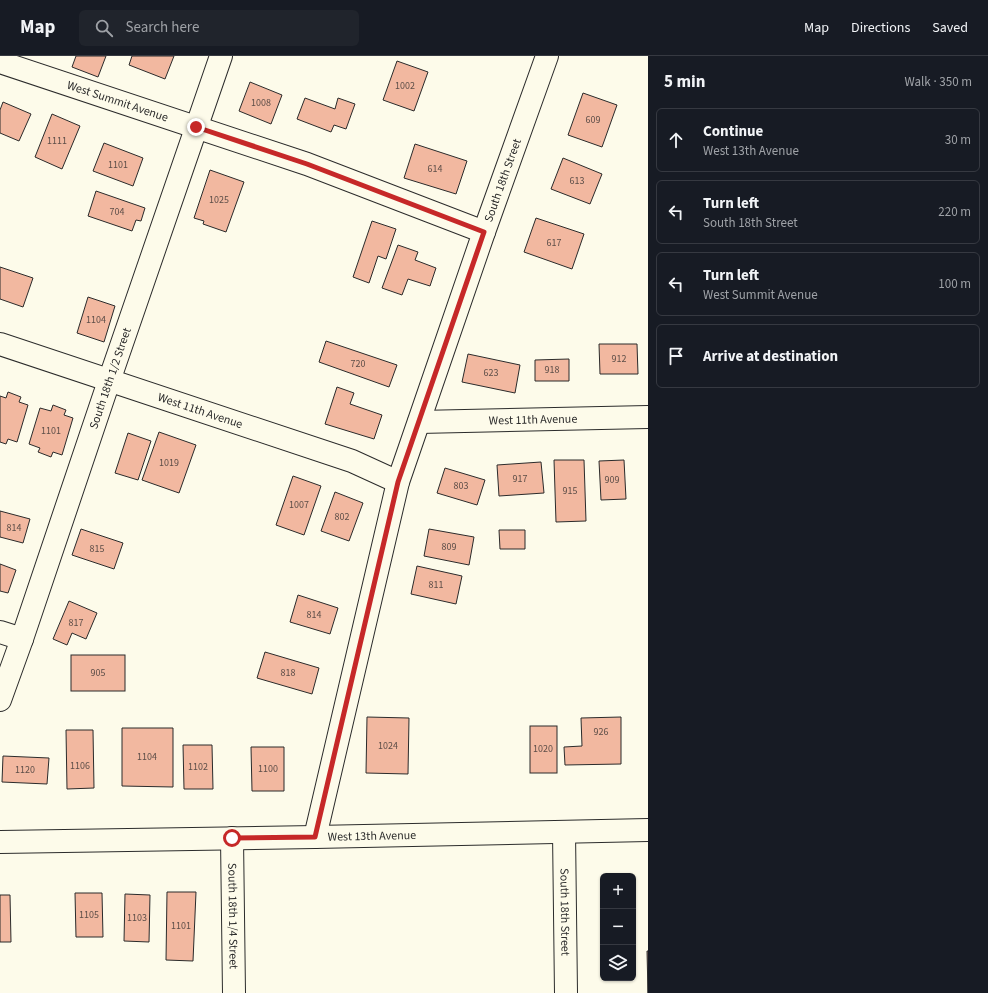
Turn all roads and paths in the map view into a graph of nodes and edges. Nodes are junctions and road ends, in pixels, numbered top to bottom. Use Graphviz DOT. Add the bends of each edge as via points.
graph roads {
  1 [pos="220,56"];
  2 [pos="547,56"];
  3 [pos="0,62"];
  4 [pos="196,127"];
  5 [pos="484,232"];
  6 [pos="0,344"];
  7 [pos="109,381"];
  8 [pos="648,417"];
  9 [pos="419,422"];
  10 [pos="398,482"];
  11 [pos="0,632"];
  12 [pos="22,639"];
  13 [pos="0,700"];
  14 [pos="648,830"];
  15 [pos="564,832"];
  16 [pos="315,837"];
  17 [pos="232,838"];
  18 [pos="0,842"];
  19 [pos="234,993"];
  20 [pos="566,993"];
  1 -- 4 [label="street, South 18th 1/2 Street"];
  2 -- 5 [label="street, South 18th Street"];
  3 -- 4 [label="street, West Summit Avenue"];
  4 -- 5 [label="street, West Summit Avenue" via="307,164"];
  4 -- 7 [label="street, South 18th 1/2 Street"];
  5 -- 9 [label="street, South 18th Street"];
  6 -- 7 [label="street, West 11th Avenue"];
  7 -- 10 [label="street, West 11th Avenue" via="352,462"];
  7 -- 12 [label="street, South 18th 1/2 Street"];
  8 -- 9 [label="street, West 11th Avenue"];
  9 -- 10 [label="street, South 18th Street"];
  10 -- 16 [label="street, South 18th Street"];
  11 -- 12 [label="street"];
  12 -- 13 [label="street, South 18th 1/2 Street"];
  14 -- 15 [label="street, West 13th Avenue"];
  15 -- 16 [label="street, West 13th Avenue"];
  15 -- 20 [label="street, South 18th Street"];
  16 -- 17 [label="street, West 13th Avenue"];
  17 -- 18 [label="street, West 13th Avenue"];
  17 -- 19 [label="street, South 18th 1/4 Street"];
}
